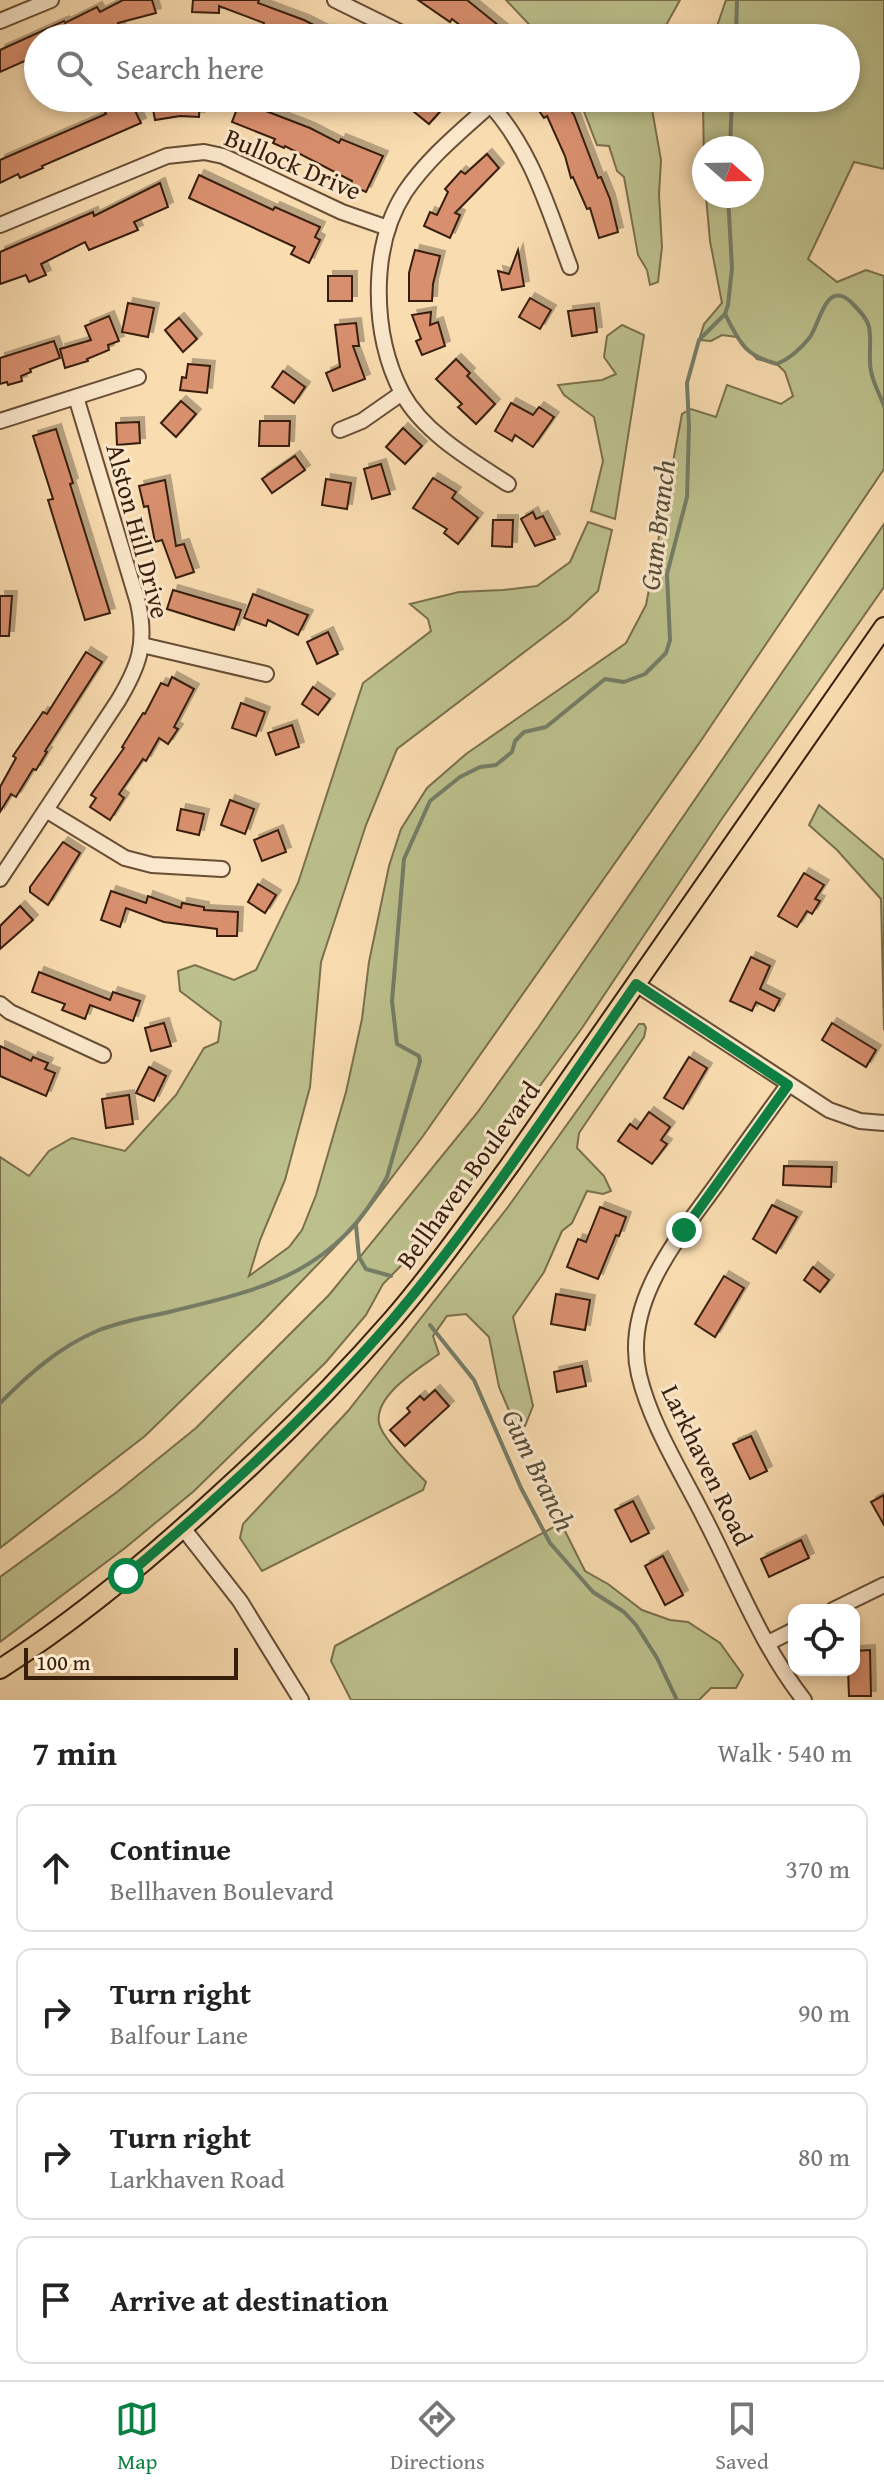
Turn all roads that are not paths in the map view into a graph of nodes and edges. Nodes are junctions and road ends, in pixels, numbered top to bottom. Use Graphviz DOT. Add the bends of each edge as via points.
graph roads {
  1 [pos="51,0"];
  2 [pos="335,0"];
  3 [pos="0,21"];
  4 [pos="384,24"];
  5 [pos="476,112"];
  6 [pos="496,112"];
  7 [pos="0,225"];
  8 [pos="388,228"];
  9 [pos="570,267"];
  10 [pos="138,377"];
  11 [pos="402,393"];
  12 [pos="76,397"];
  13 [pos="0,421"];
  14 [pos="340,430"];
  15 [pos="508,484"];
  16 [pos="884,627"];
  17 [pos="142,645"];
  18 [pos="266,674"];
  19 [pos="46,810"];
  20 [pos="222,869"];
  21 [pos="0,879"];
  22 [pos="636,984"];
  23 [pos="0,1004"];
  24 [pos="103,1055"];
  25 [pos="788,1085"];
  26 [pos="884,1123"];
  27 [pos="183,1528"];
  28 [pos="884,1585"];
  29 [pos="845,1604"];
  30 [pos="788,1633"];
  31 [pos="768,1643"];
  32 [pos="0,1669"];
  33 [pos="301,1700"];
  34 [pos="804,1700"];
  1 -- 3 [label="street"];
  2 -- 4 [label="street"];
  5 -- 8 [label="street" via="431,158 404,194"];
  6 -- 9 [label="street" via="519,142"];
  7 -- 8 [label="street, Bullock Drive" via="167,156 204,152"];
  8 -- 11 [label="street" via="379,302 383,337"];
  10 -- 12 [label="street"];
  11 -- 14 [label="street"];
  11 -- 15 [label="street" via="425,422"];
  12 -- 13 [label="street"];
  12 -- 17 [label="street, Alston Hill Drive" via="138,603"];
  16 -- 22 [label="main road, Bellhaven Boulevard"];
  17 -- 18 [label="street"];
  17 -- 19 [label="street, Alston Hill Drive" via="136,670"];
  19 -- 20 [label="street" via="137,862"];
  19 -- 21 [label="street, Alston Hill Drive"];
  22 -- 25 [label="street"];
  22 -- 27 [label="main road, Bellhaven Boulevard" via="450,1248 394,1318 299,1421"];
  23 -- 24 [label="street"];
  25 -- 26 [label="street" via="841,1115"];
  25 -- 31 [label="street, Larkhaven Road" via="661,1267 642,1307 636,1340 639,1375 656,1421"];
  27 -- 32 [label="main road, Bellhaven Boulevard" via="60,1628"];
  27 -- 33 [label="street" via="240,1601"];
  28 -- 29 [label="street"];
  30 -- 31 [label="street"];
  31 -- 34 [label="street, Larkhaven Road"];
}
